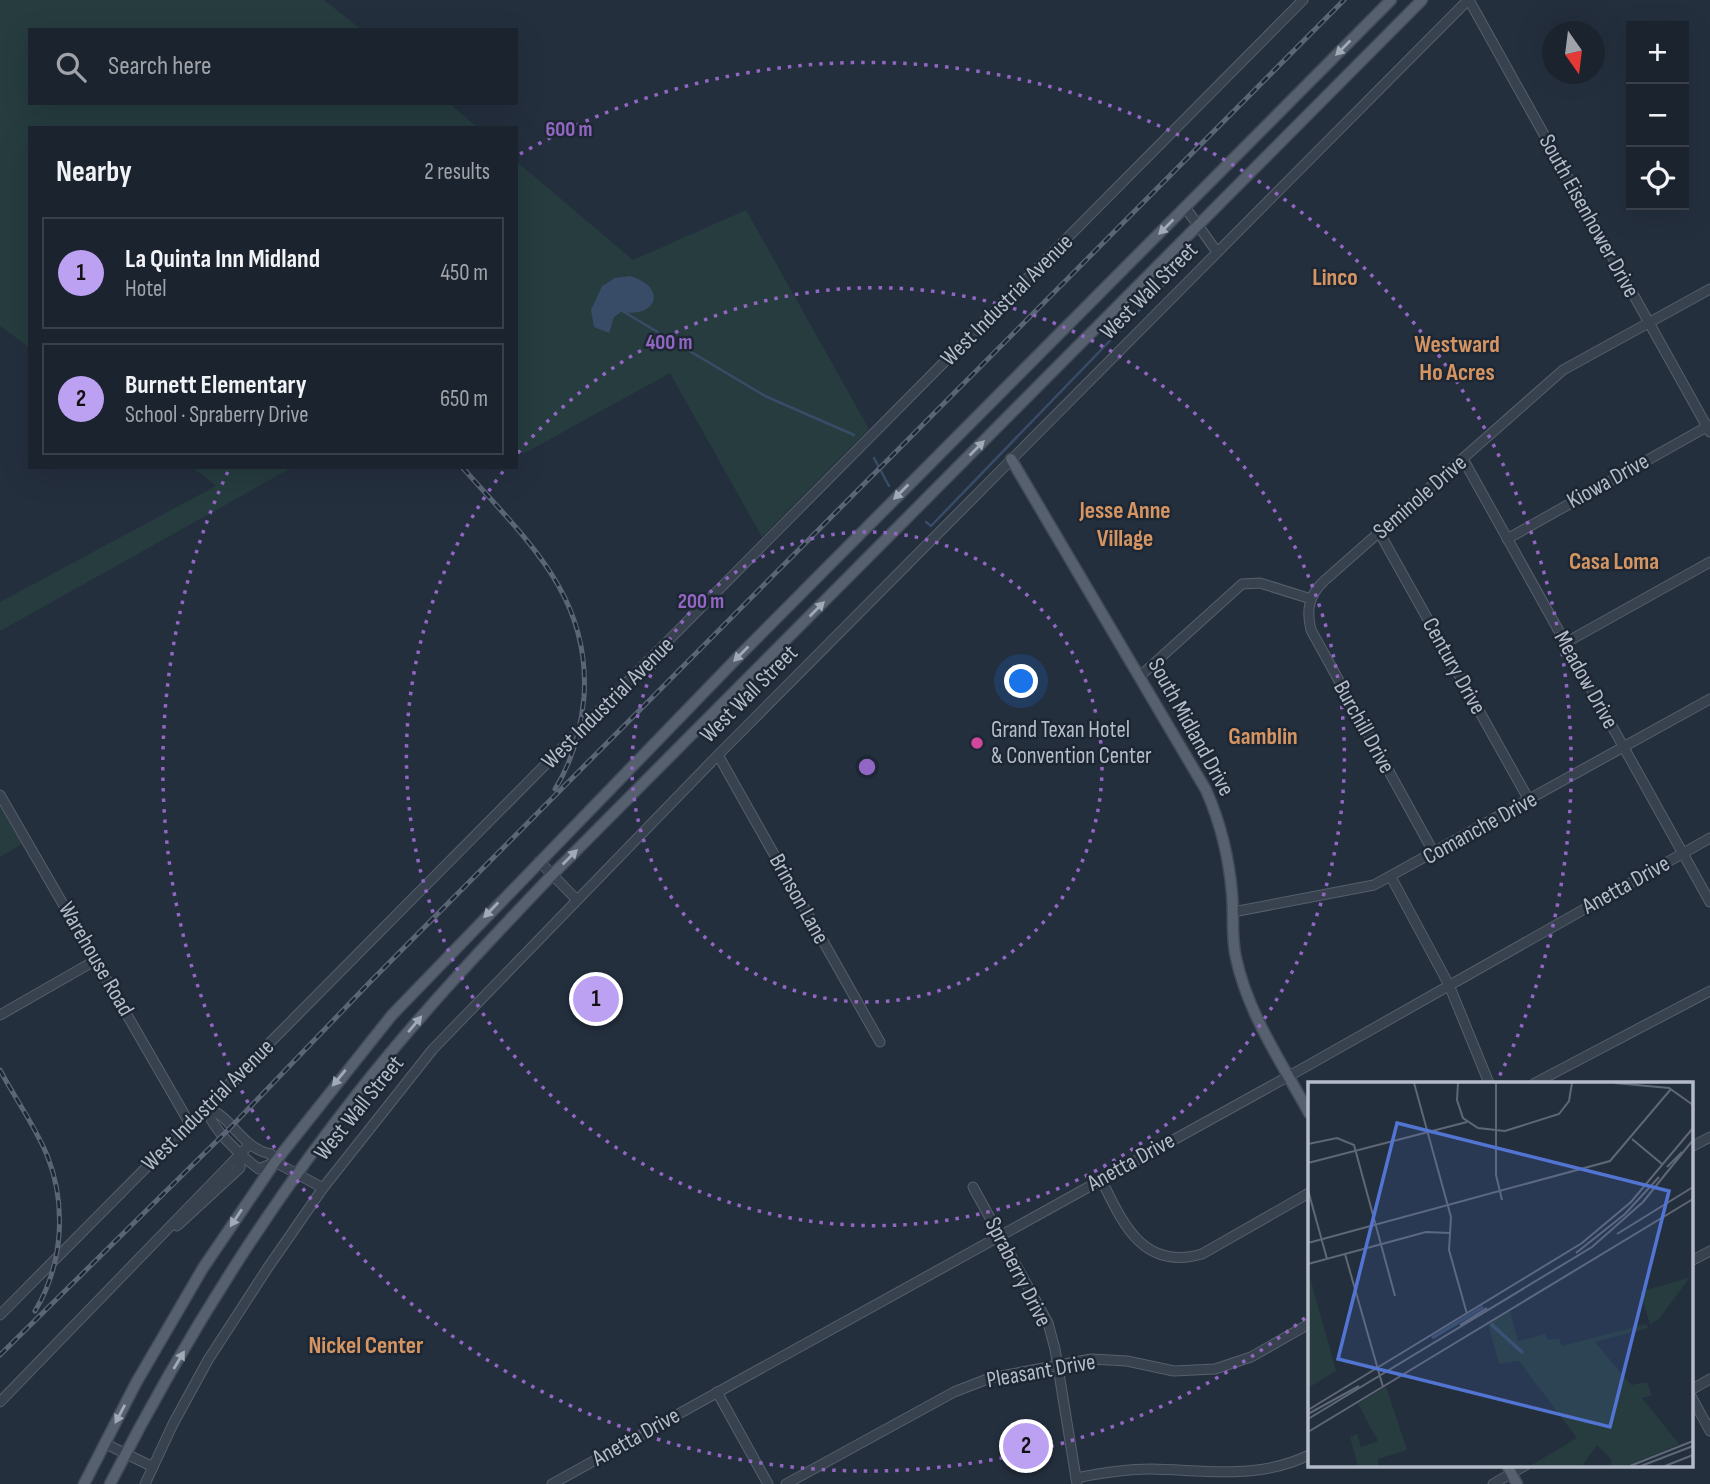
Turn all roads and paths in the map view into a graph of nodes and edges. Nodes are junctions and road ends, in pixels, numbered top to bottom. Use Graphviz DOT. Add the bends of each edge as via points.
graph roads {
  1 [pos="1303,0"];
  2 [pos="1391,0"];
  3 [pos="1422,0"];
  4 [pos="1468,0"];
  5 [pos="1185,207"];
  6 [pos="1198,225"];
  7 [pos="1217,252"];
  8 [pos="1710,289"];
  9 [pos="1648,323"];
  10 [pos="1709,428"];
  11 [pos="1463,459"];
  12 [pos="1011,460"];
  13 [pos="1379,532"];
  14 [pos="1507,539"];
  15 [pos="1710,562"];
  16 [pos="1311,599"];
  17 [pos="1565,643"];
  18 [pos="1139,677"];
  19 [pos="1710,699"];
  20 [pos="1623,747"];
  21 [pos="718,755"];
  22 [pos="0,795"];
  23 [pos="1529,800"];
  24 [pos="1710,838"];
  25 [pos="1434,853"];
  26 [pos="1683,853"];
  27 [pos="539,861"];
  28 [pos="552,875"];
  29 [pos="1391,877"];
  30 [pos="576,899"];
  31 [pos="1710,902"];
  32 [pos="1233,912"];
  33 [pos="96,960"];
  34 [pos="1449,985"];
  35 [pos="1710,991"];
  36 [pos="0,1015"];
  37 [pos="880,1042"];
  38 [pos="1288,1075"];
  39 [pos="1489,1082"];
  40 [pos="1537,1082"];
  41 [pos="207,1108"];
  42 [pos="1308,1110"];
  43 [pos="190,1124"];
  44 [pos="1710,1138"];
  45 [pos="250,1144"];
  46 [pos="1692,1147"];
  47 [pos="240,1155"];
  48 [pos="275,1162"];
  49 [pos="298,1174"];
  50 [pos="1101,1179"];
  51 [pos="973,1187"];
  52 [pos="323,1188"];
  53 [pos="1308,1194"];
  54 [pos="1000,1234"];
  55 [pos="1710,1251"];
  56 [pos="1692,1260"];
  57 [pos="0,1315"];
  58 [pos="1308,1325"];
  59 [pos="1057,1364"];
  60 [pos="1710,1379"];
  61 [pos="1692,1389"];
  62 [pos="717,1392"];
  63 [pos="1692,1398"];
  64 [pos="0,1402"];
  65 [pos="1710,1431"];
  66 [pos="104,1443"];
  67 [pos="126,1454"];
  68 [pos="1308,1455"];
  69 [pos="153,1467"];
  70 [pos="1512,1474"];
  71 [pos="1076,1481"];
  72 [pos="84,1484"];
  73 [pos="110,1484"];
  74 [pos="145,1484"];
  75 [pos="552,1484"];
  76 [pos="768,1484"];
  77 [pos="786,1484"];
  78 [pos="1493,1484"];
  1 -- 41 [label="street, West Industrial Avenue"];
  2 -- 5 [label="main road, West Wall Street, one-way"];
  3 -- 6 [label="main road, West Wall Street"];
  4 -- 7 [label="street, West Wall Street"];
  4 -- 9 [label="street, South Eisenhower Drive"];
  5 -- 6 [label="street"];
  5 -- 27 [label="main road, West Wall Street, one-way"];
  6 -- 7 [label="street"];
  28 -- 6 [label="main road, West Wall Street, one-way"];
  7 -- 12 [label="street, West Wall Street"];
  8 -- 9 [label="street, Seminole Drive"];
  9 -- 10 [label="street, South Eisenhower Drive"];
  9 -- 11 [label="street, Seminole Drive" via="1563,370"];
  10 -- 14 [label="street, Kiowa Drive"];
  11 -- 13 [label="street, Seminole Drive"];
  11 -- 14 [label="street, Meadow Drive"];
  12 -- 18 [label="main road, South Midland Drive"];
  12 -- 21 [label="street, West Wall Street"];
  13 -- 16 [label="street, Seminole Drive" via="1320,584"];
  13 -- 23 [label="street, Century Drive"];
  14 -- 17 [label="street, Meadow Drive"];
  15 -- 17 [label="street"];
  16 -- 18 [label="street" via="1260,583 1242,584"];
  16 -- 25 [label="street, Burchill Drive" via="1311,630"];
  17 -- 20 [label="street, Meadow Drive"];
  18 -- 32 [label="main road, South Midland Drive" via="1214,808 1228,857"];
  19 -- 20 [label="street, Comanche Drive"];
  20 -- 23 [label="street, Comanche Drive"];
  20 -- 26 [label="street, Meadow Drive"];
  21 -- 30 [label="street, West Wall Street"];
  21 -- 37 [label="street, Brinson Lane"];
  22 -- 33 [label="street, Warehouse Road"];
  23 -- 25 [label="street, Comanche Drive"];
  24 -- 26 [label="street, Anetta Drive"];
  25 -- 29 [label="street, Comanche Drive"];
  26 -- 31 [label="street, Meadow Drive"];
  26 -- 34 [label="street, Anetta Drive"];
  27 -- 28 [label="street"];
  27 -- 48 [label="main road, West Wall Street, one-way" via="392,1014"];
  28 -- 30 [label="street"];
  49 -- 28 [label="main road, West Wall Street, one-way" via="432,1003"];
  29 -- 32 [label="street, Comanche Drive" via="1374,885"];
  29 -- 34 [label="street"];
  30 -- 52 [label="street, West Wall Street" via="433,1049"];
  32 -- 38 [label="main road, South Midland Drive" via="1242,986"];
  33 -- 36 [label="street"];
  33 -- 43 [label="street, Warehouse Road"];
  34 -- 38 [label="street, Anetta Drive"];
  34 -- 39 [label="street"];
  35 -- 40 [label="street"];
  38 -- 42 [label="main road, South Midland Drive"];
  38 -- 50 [label="street, Anetta Drive"];
  41 -- 43 [label="street, West Industrial Avenue"];
  41 -- 45 [label="street"];
  41 -- 47 [label="street" via="209,1119"];
  43 -- 57 [label="street, West Industrial Avenue"];
  44 -- 46 [label="street"];
  45 -- 47 [label="street"];
  45 -- 48 [label="street" via="258,1152 271,1154"];
  47 -- 48 [label="street" via="259,1169"];
  47 -- 64 [label="street"];
  48 -- 49 [label="street"];
  48 -- 66 [label="main road, West Wall Street, one-way" via="203,1268"];
  49 -- 52 [label="street"];
  67 -- 49 [label="main road, West Wall Street, one-way" via="227,1281"];
  50 -- 53 [label="street" via="1129,1229 1148,1251 1183,1260 1202,1254"];
  50 -- 54 [label="street, Anetta Drive"];
  51 -- 54 [label="street, Spraberry Drive"];
  52 -- 69 [label="street, West Wall Street" via="227,1329"];
  54 -- 59 [label="street, Spraberry Drive" via="1043,1313"];
  54 -- 62 [label="street, Anetta Drive"];
  55 -- 56 [label="street"];
  58 -- 59 [label="street, Pleasant Drive" via="1251,1357 1215,1369 1174,1371 1104,1359"];
  59 -- 71 [label="street, Spraberry Drive"];
  59 -- 77 [label="street, Pleasant Drive" via="1004,1374 961,1389"];
  60 -- 61 [label="street"];
  62 -- 75 [label="street, Anetta Drive"];
  62 -- 76 [label="street"];
  63 -- 65 [label="street"];
  66 -- 67 [label="street"];
  66 -- 72 [label="main road, West Wall Street"];
  67 -- 69 [label="street"];
  67 -- 73 [label="main road, West Wall Street"];
  68 -- 71 [label="street" via="1279,1467 1241,1473 1130,1470"];
  69 -- 74 [label="street, West Wall Street"];
  70 -- 78 [label="street"];
}
